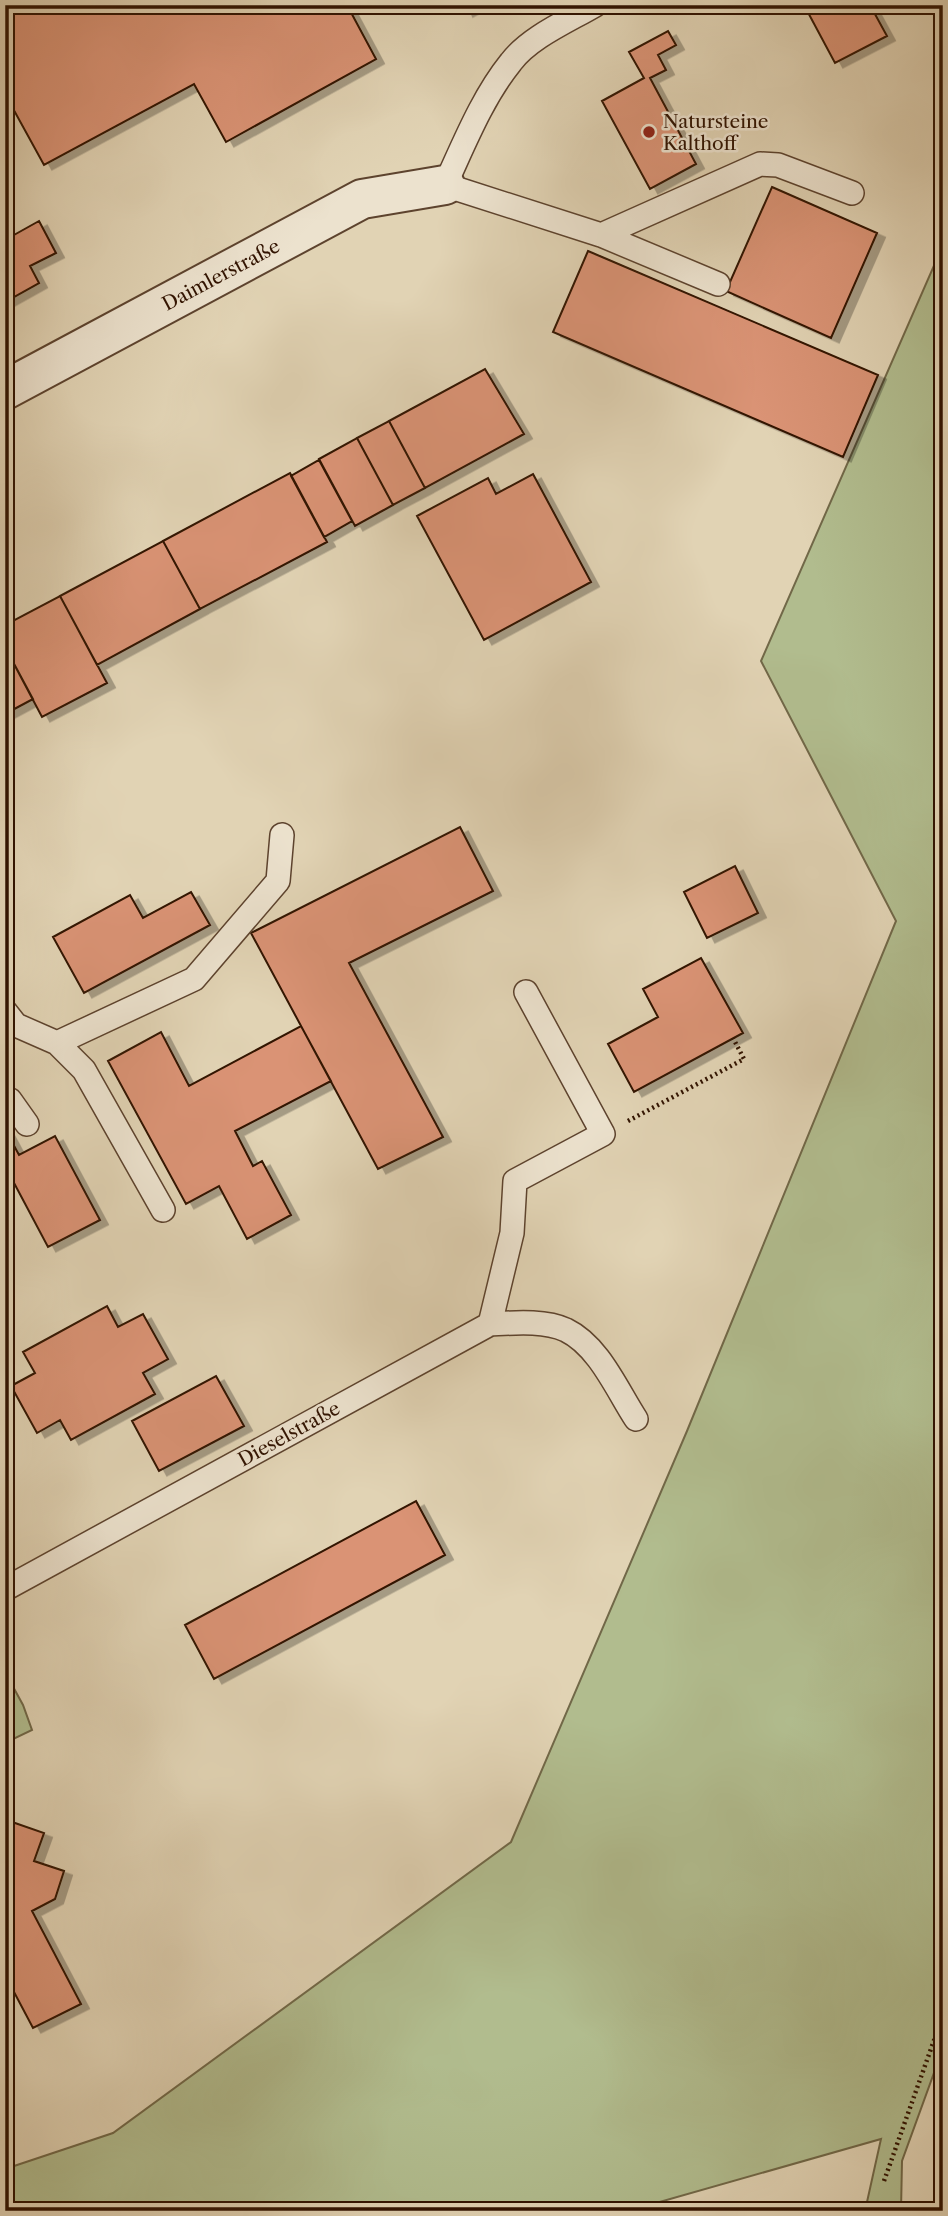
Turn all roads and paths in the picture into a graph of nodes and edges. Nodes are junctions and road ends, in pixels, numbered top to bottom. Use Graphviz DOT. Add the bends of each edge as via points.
graph roads {
  1 [pos="595,5"];
  2 [pos="445,185"];
  3 [pos="852,193"];
  4 [pos="601,235"];
  5 [pos="718,284"];
  6 [pos="5,390"];
  7 [pos="282,835"];
  8 [pos="526,992"];
  9 [pos="5,1011"];
  10 [pos="733,1038"];
  11 [pos="58,1043"];
  12 [pos="5,1101"];
  13 [pos="27,1124"];
  14 [pos="603,1134"];
  15 [pos="163,1210"];
  16 [pos="490,1324"];
  17 [pos="636,1419"];
  18 [pos="5,1589"];
  19 [pos="943,2015"];
  20 [pos="884,2181"];
  1 -- 2 [label="lane" via="512,61 478,114"];
  2 -- 4 [label="lane"];
  2 -- 6 [label="street, Daimlerstraße" via="362,199"];
  3 -- 4 [label="lane" via="778,165 760,164"];
  4 -- 5 [label="lane"];
  7 -- 11 [label="lane" via="278,881 194,979"];
  8 -- 14 [label="lane"];
  9 -- 11 [label="lane" via="16,1025"];
  10 -- 14 [label="path" via="744,1059"];
  11 -- 15 [label="lane" via="85,1070"];
  12 -- 13 [label="lane" via="10,1100"];
  14 -- 16 [label="lane" via="515,1181 512,1233"];
  16 -- 17 [label="lane" via="527,1323 565,1330 594,1353"];
  16 -- 18 [label="lane, Dieselstraße"];
  19 -- 20 [label="path"];
}
